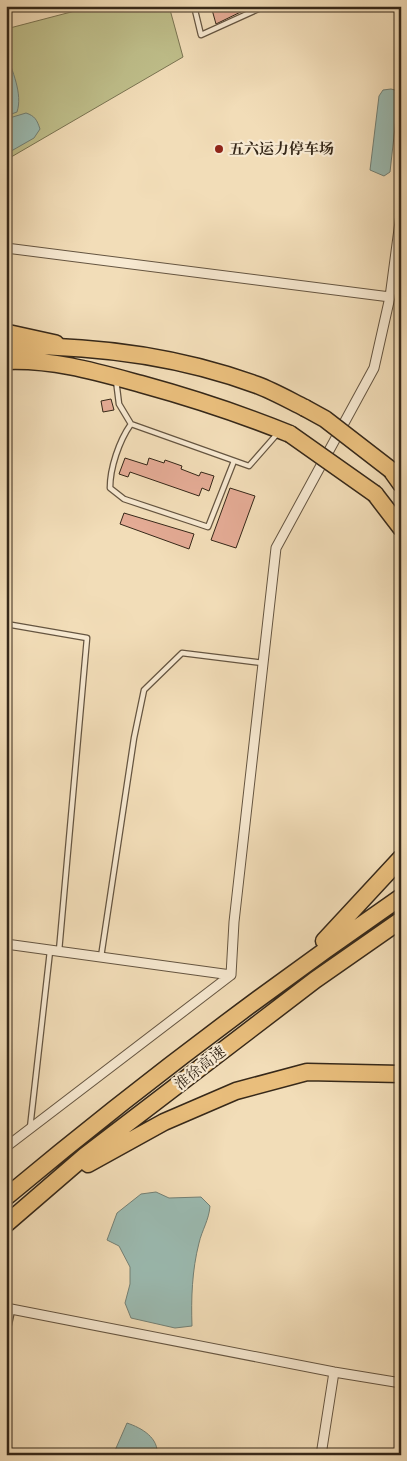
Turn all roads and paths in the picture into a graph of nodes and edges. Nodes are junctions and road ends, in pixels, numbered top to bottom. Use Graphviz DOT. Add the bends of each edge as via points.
graph roads {
  1 [pos="194,6"];
  2 [pos="264,6"];
  3 [pos="401,214"];
  4 [pos="6,248"];
  5 [pos="390,297"];
  6 [pos="6,332"];
  7 [pos="6,346"];
  8 [pos="64,346"];
  9 [pos="6,361"];
  10 [pos="54,363"];
  11 [pos="6,367"];
  12 [pos="116,377"];
  13 [pos="131,424"];
  14 [pos="285,432"];
  15 [pos="234,461"];
  16 [pos="397,478"];
  17 [pos="375,494"];
  18 [pos="401,514"];
  19 [pos="401,528"];
  20 [pos="6,624"];
  21 [pos="263,663"];
  22 [pos="401,858"];
  23 [pos="401,897"];
  24 [pos="401,920"];
  25 [pos="6,944"];
  26 [pos="54,951"];
  27 [pos="101,957"];
  28 [pos="303,964"];
  29 [pos="231,975"];
  30 [pos="401,1074"];
  31 [pos="30,1129"];
  32 [pos="6,1147"];
  33 [pos="64,1177"];
  34 [pos="6,1197"];
  35 [pos="6,1224"];
  36 [pos="9,1309"];
  37 [pos="6,1338"];
  38 [pos="334,1372"];
  39 [pos="401,1383"];
  40 [pos="321,1455"];
  1 -- 2 [label="lane" via="201,34"];
  3 -- 5 [label="street"];
  4 -- 5 [label="street"];
  5 -- 21 [label="street" via="374,368 276,548"];
  6 -- 8 [label="main road"];
  7 -- 8 [label="highway"];
  8 -- 16 [label="highway, bridge" via="143,355 206,368 258,385 325,419"];
  9 -- 10 [label="highway"];
  10 -- 11 [label="main road"];
  10 -- 12 [label="highway"];
  12 -- 13 [label="lane" via="119,404"];
  12 -- 14 [label="highway" via="196,400"];
  13 -- 15 [label="lane"];
  13 -- 15 [label="lane" via="110,476 110,488 124,499 208,527"];
  14 -- 15 [label="lane" via="249,466"];
  14 -- 17 [label="highway, bridge"];
  17 -- 18 [label="highway"];
  17 -- 19 [label="highway"];
  20 -- 26 [label="lane" via="87,638"];
  21 -- 27 [label="lane" via="182,654 144,690"];
  21 -- 29 [label="street"];
  22 -- 28 [label="highway"];
  23 -- 28 [label="highway, 淮徐高速"];
  24 -- 33 [label="highway, 淮徐高速" via="315,980 86,1155"];
  25 -- 26 [label="street"];
  26 -- 27 [label="street"];
  26 -- 31 [label="lane"];
  27 -- 29 [label="street"];
  28 -- 34 [label="highway, 淮徐高速" via="74,1140"];
  29 -- 31 [label="street"];
  30 -- 33 [label="highway" via="307,1072 236,1091 164,1122"];
  31 -- 32 [label="street"];
  33 -- 35 [label="highway, 淮徐高速"];
  36 -- 37 [label="lane"];
  36 -- 38 [label="street"];
  38 -- 39 [label="street"];
  38 -- 40 [label="street"];
}
